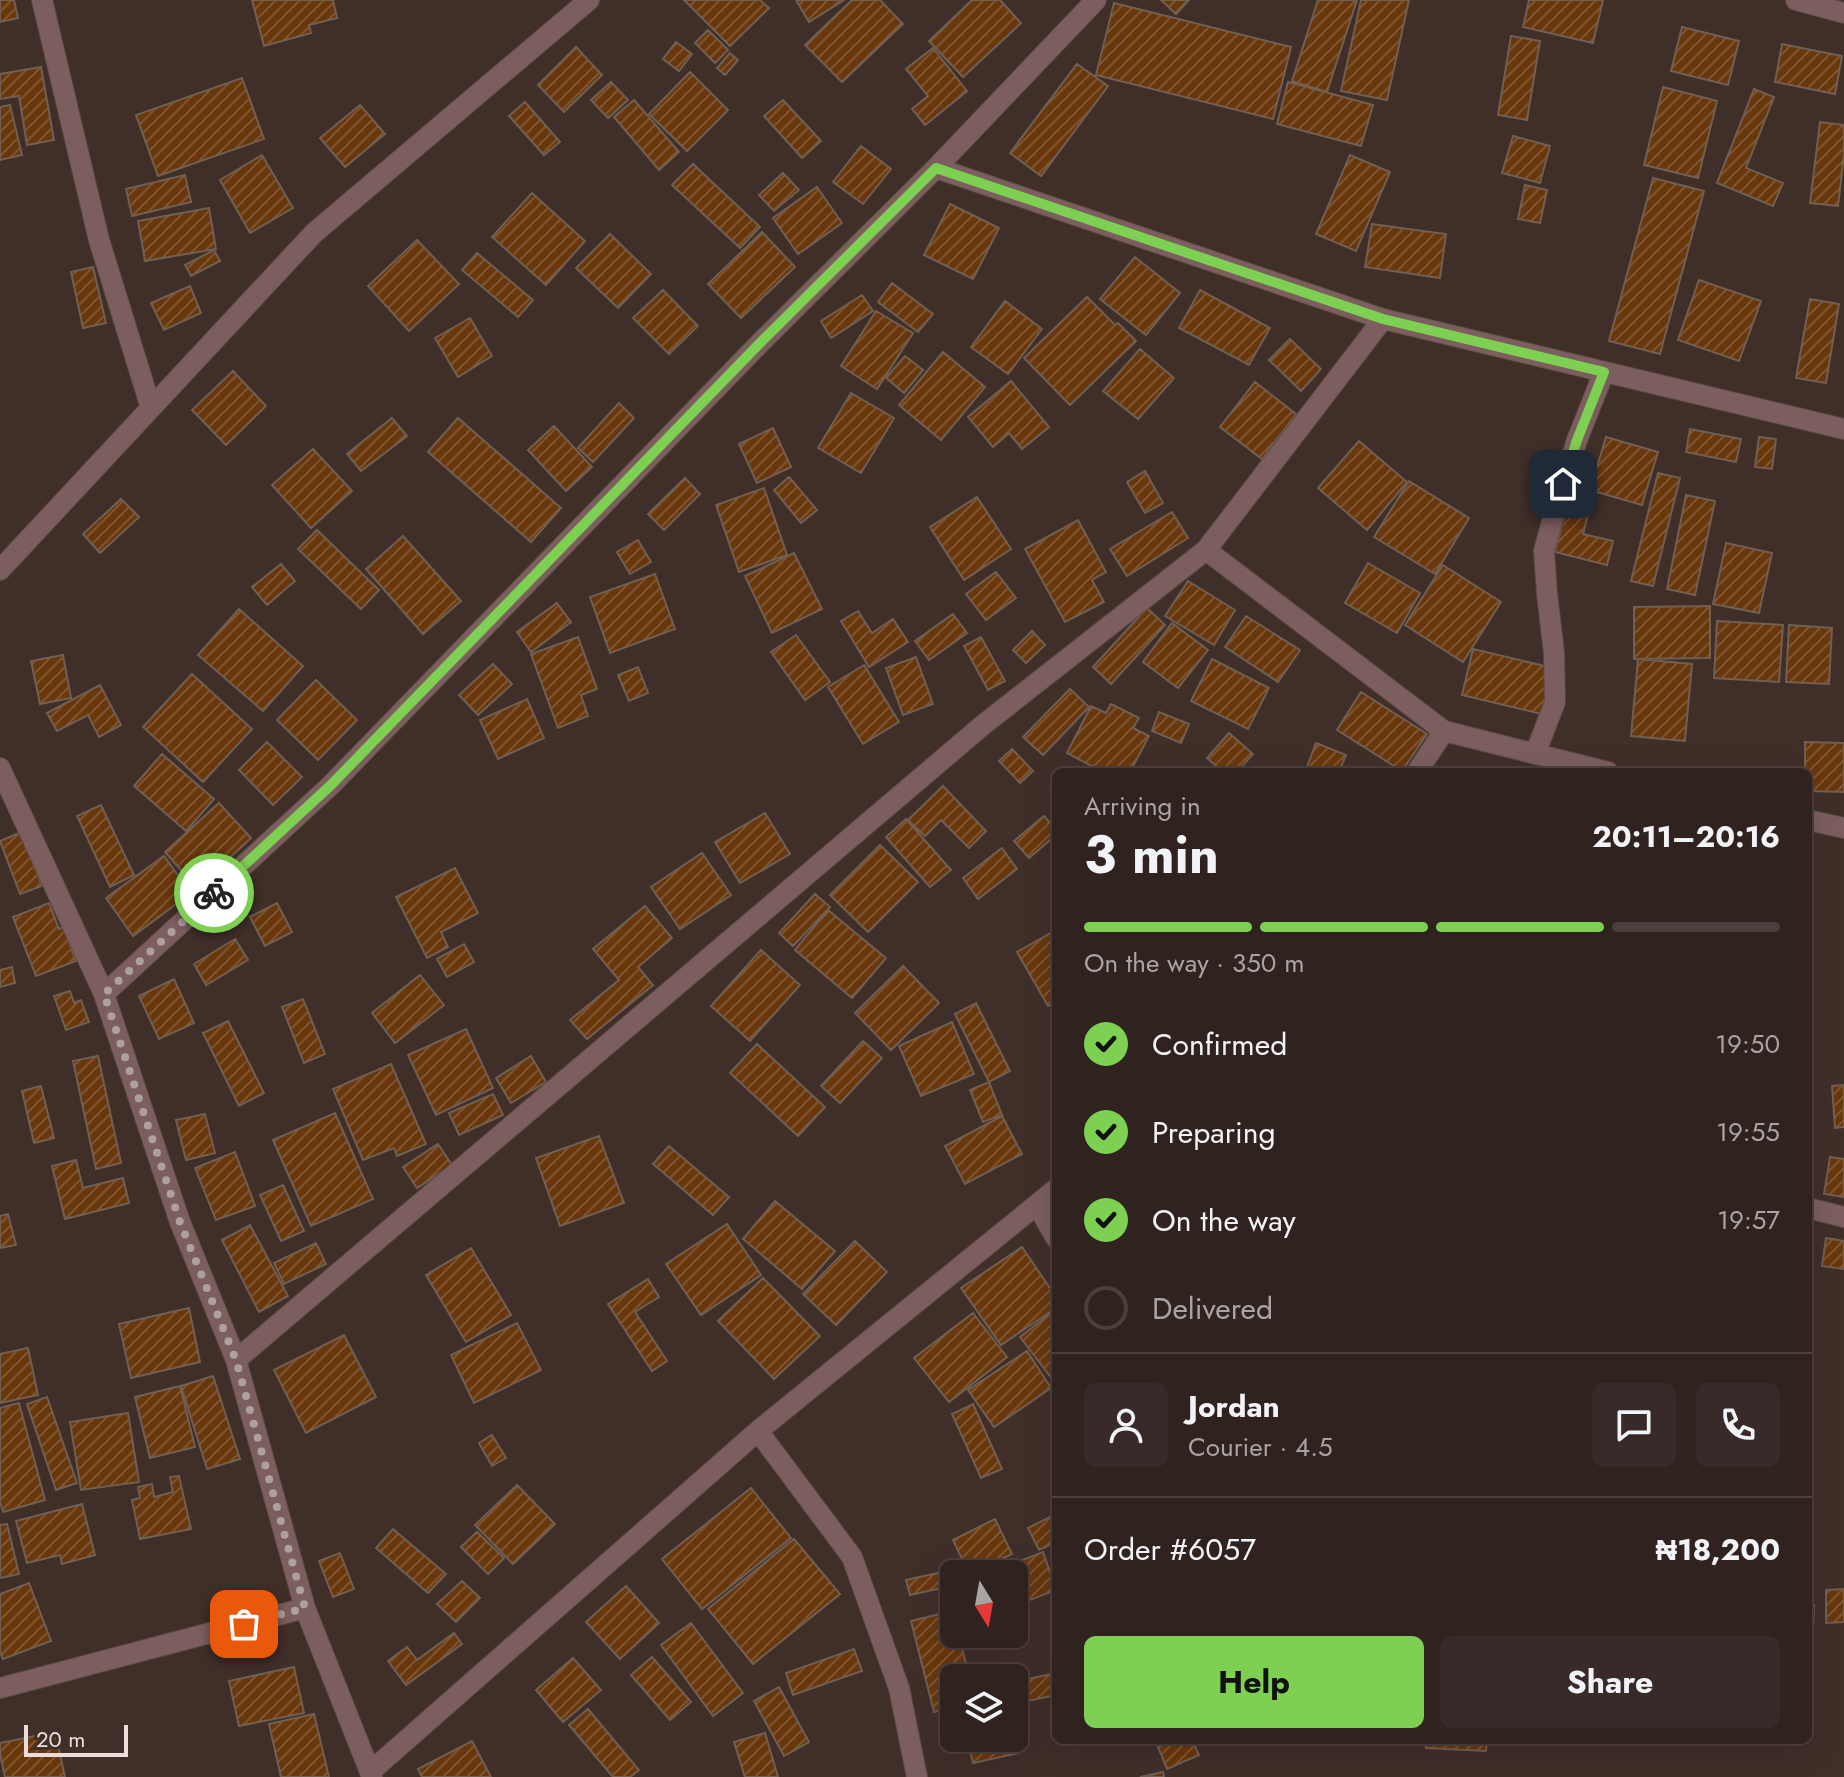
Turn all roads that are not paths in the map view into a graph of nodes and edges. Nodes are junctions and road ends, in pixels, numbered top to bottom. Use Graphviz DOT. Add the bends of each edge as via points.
graph roads {
  1 [pos="42,0"];
  2 [pos="589,0"];
  3 [pos="1096,0"];
  4 [pos="1796,0"];
  5 [pos="1844,13"];
  6 [pos="936,168"];
  7 [pos="1383,319"];
  8 [pos="1604,372"];
  9 [pos="151,408"];
  10 [pos="1844,429"];
  11 [pos="1206,550"];
  12 [pos="0,570"];
  13 [pos="1444,731"];
  14 [pos="1535,754"];
  15 [pos="0,768"];
  16 [pos="1420,768"];
  17 [pos="1592,768"];
  18 [pos="1812,821"];
  19 [pos="1844,828"];
  20 [pos="104,994"];
  21 [pos="1052,1192"];
  22 [pos="1037,1205"];
  23 [pos="1812,1209"];
  24 [pos="1844,1217"];
  25 [pos="1052,1231"];
  26 [pos="236,1360"];
  27 [pos="758,1431"];
  28 [pos="305,1608"];
  29 [pos="0,1688"];
  30 [pos="371,1774"];
  31 [pos="917,1777"];
  1 -- 9 [label="street" via="99,240"];
  2 -- 9 [label="street" via="314,233"];
  3 -- 6 [label="street"];
  4 -- 5 [label="street"];
  6 -- 7 [label="street"];
  6 -- 20 [label="street" via="331,785"];
  7 -- 8 [label="street"];
  7 -- 11 [label="street"];
  8 -- 10 [label="street"];
  8 -- 14 [label="street" via="1544,551 1555,702"];
  9 -- 12 [label="street"];
  11 -- 13 [label="street"];
  11 -- 26 [label="street" via="983,725"];
  13 -- 14 [label="street"];
  13 -- 16 [label="street"];
  14 -- 17 [label="street"];
  15 -- 20 [label="street"];
  18 -- 19 [label="street"];
  20 -- 26 [label="street" via="180,1222"];
  21 -- 22 [label="street"];
  22 -- 25 [label="street"];
  22 -- 27 [label="street"];
  23 -- 24 [label="street"];
  26 -- 28 [label="street"];
  27 -- 30 [label="street"];
  27 -- 31 [label="street" via="852,1557 899,1688"];
  28 -- 29 [label="street"];
  28 -- 30 [label="street"];
}
